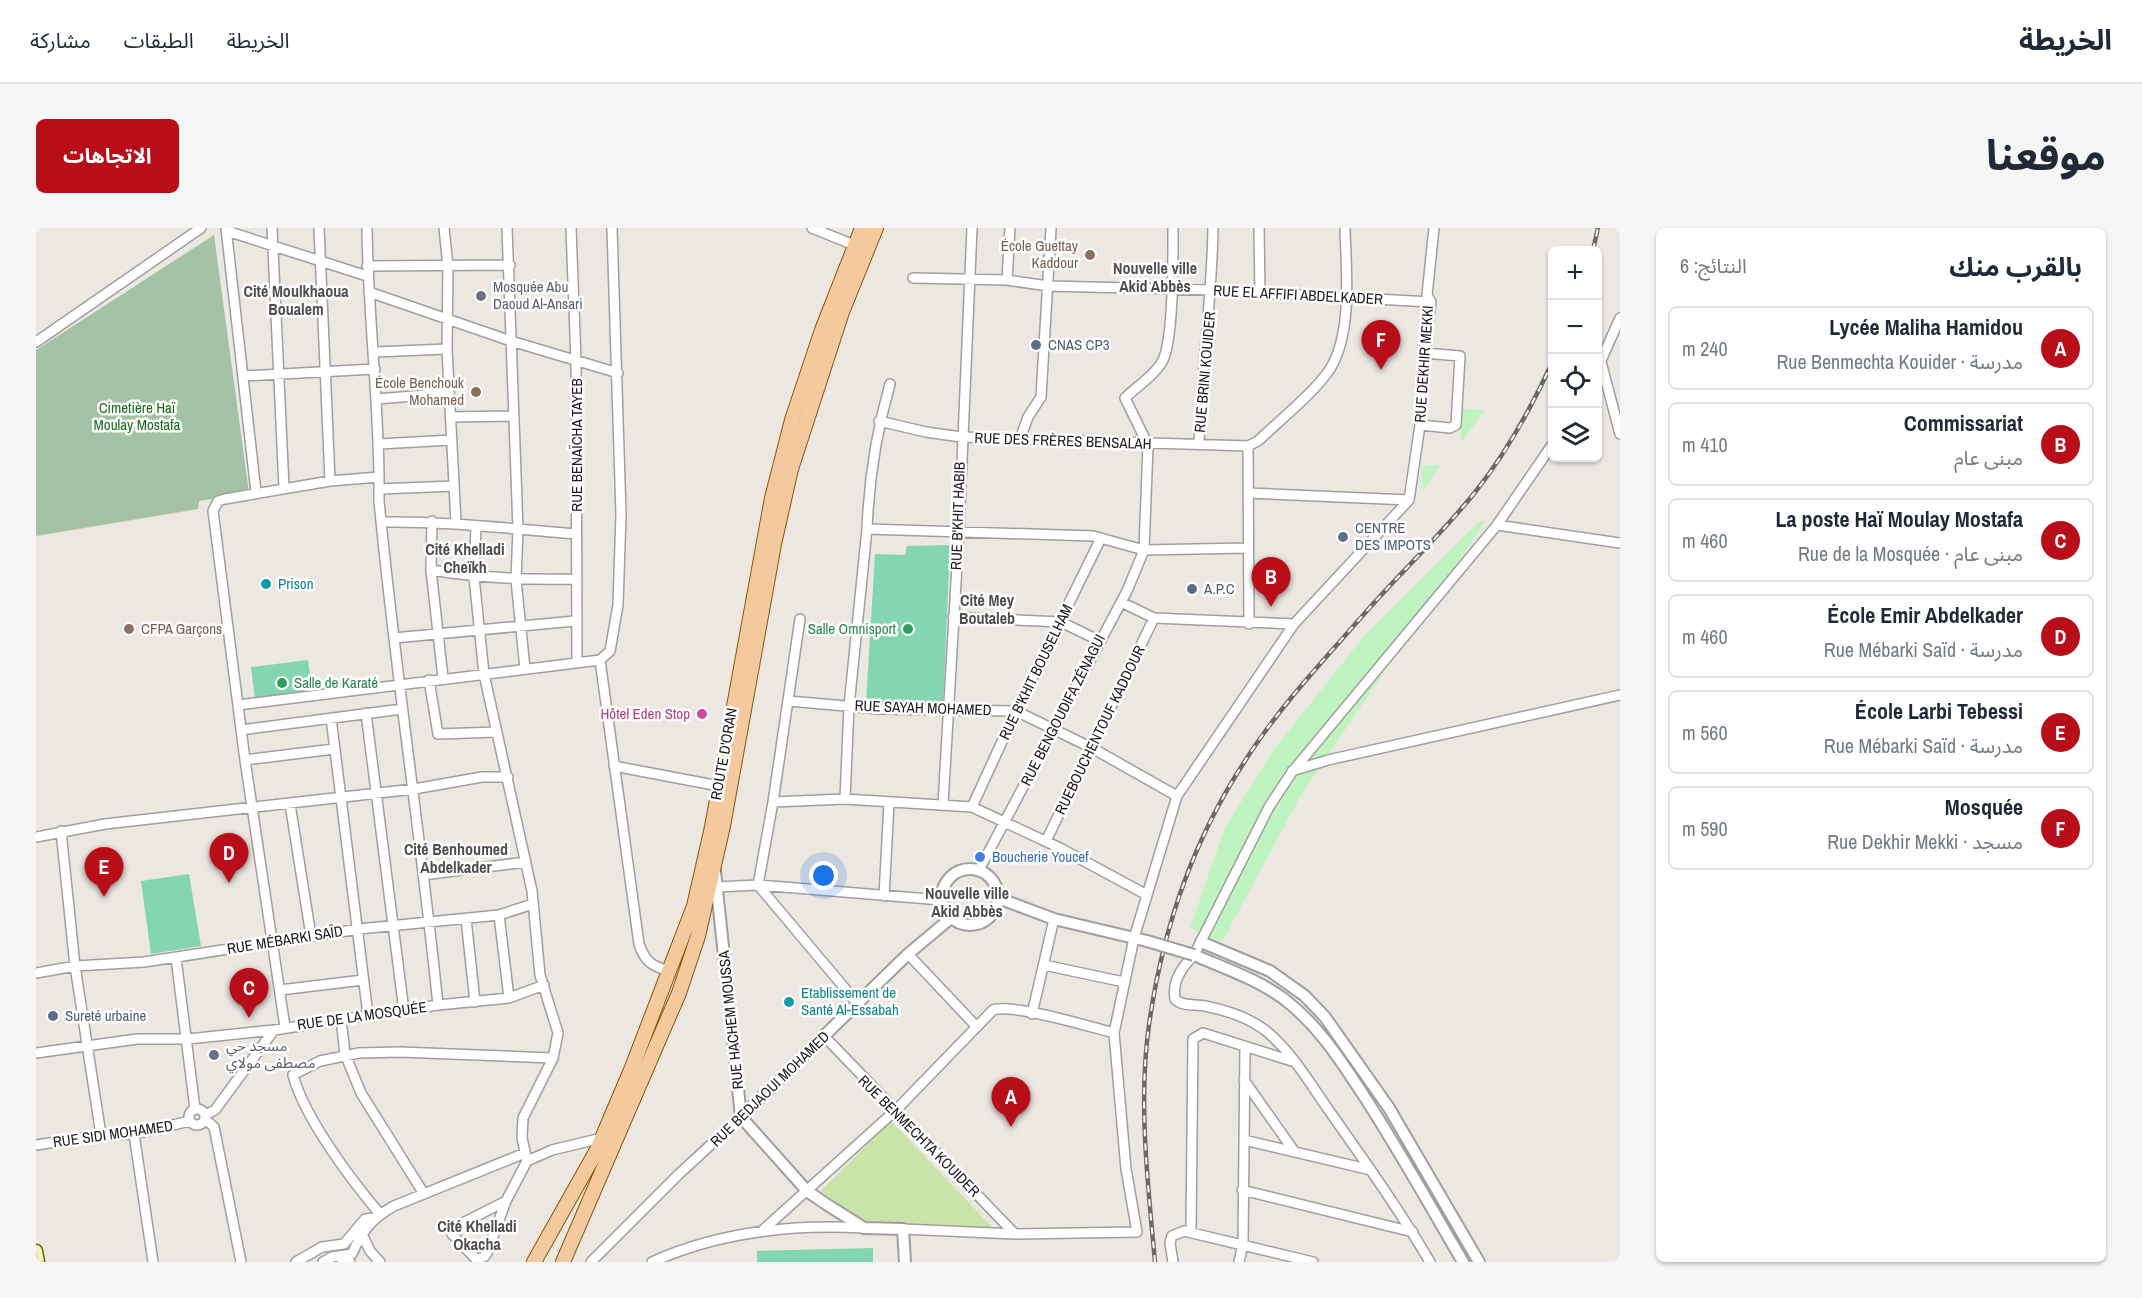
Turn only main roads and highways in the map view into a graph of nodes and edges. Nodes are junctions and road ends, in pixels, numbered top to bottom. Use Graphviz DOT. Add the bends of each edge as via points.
graph roads {
  1 [pos="862,228"];
  2 [pos="876,228"];
  3 [pos="36,1251"];
  4 [pos="38,1262"];
  5 [pos="534,1262"];
  6 [pos="563,1262"];
  1 -- 5 [label="main road, ROUTE D'ORAN" via="792,420 772,498 694,906 602,1138"];
  2 -- 6 [label="main road, ROUTE D'ORAN" via="842,312 790,469 698,936 679,993"];
  3 -- 4 [label="main road"];
}
